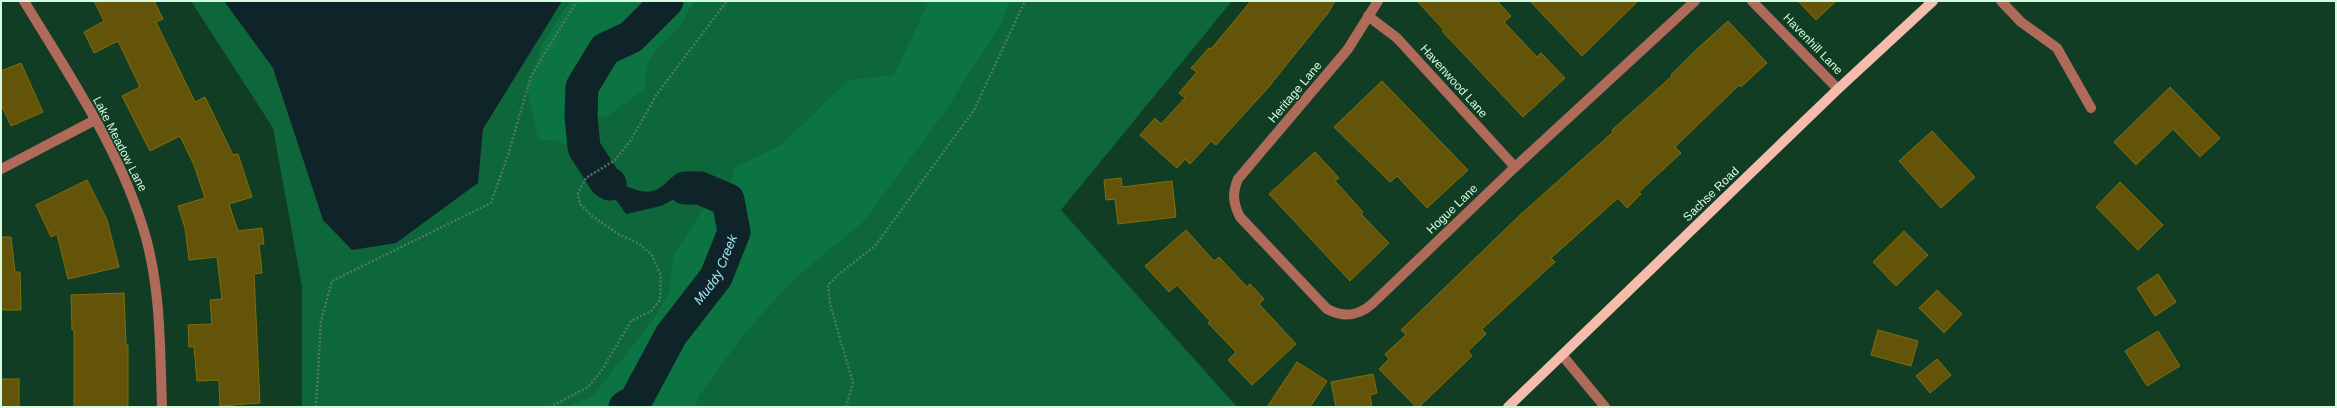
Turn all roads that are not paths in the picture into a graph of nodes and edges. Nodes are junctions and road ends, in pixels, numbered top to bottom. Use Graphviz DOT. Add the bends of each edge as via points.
graph roads {
  1 [pos="24,1"];
  2 [pos="1378,1"];
  3 [pos="1696,1"];
  4 [pos="1752,1"];
  5 [pos="1932,1"];
  6 [pos="2001,1"];
  7 [pos="1368,16"];
  8 [pos="1838,89"];
  9 [pos="2091,108"];
  10 [pos="96,120"];
  11 [pos="1515,167"];
  12 [pos="1,169"];
  13 [pos="1233,198"];
  14 [pos="1562,355"];
  15 [pos="162,407"];
  16 [pos="1508,407"];
  17 [pos="1605,407"];
  1 -- 10 [label="street, Lake Meadow Lane"];
  2 -- 7 [label="street, Heritage Lane"];
  3 -- 11 [label="street, Hogue Lane"];
  4 -- 8 [label="street, Havenhill Lane"];
  5 -- 8 [label="main road, Sachse Road"];
  6 -- 9 [label="street" via="2021,22 2057,48"];
  7 -- 11 [label="street, Havenwood Lane" via="1397,38"];
  7 -- 13 [label="street, Heritage Lane" via="1348,49 1238,179"];
  8 -- 14 [label="main road, Sachse Road"];
  10 -- 12 [label="street"];
  10 -- 15 [label="street, Lake Meadow Lane" via="121,170 146,239 158,317"];
  11 -- 13 [label="street, Hogue Lane" via="1372,304 1356,314 1346,315 1327,309 1240,217"];
  14 -- 16 [label="main road, Sachse Road"];
  14 -- 17 [label="street"];
}
